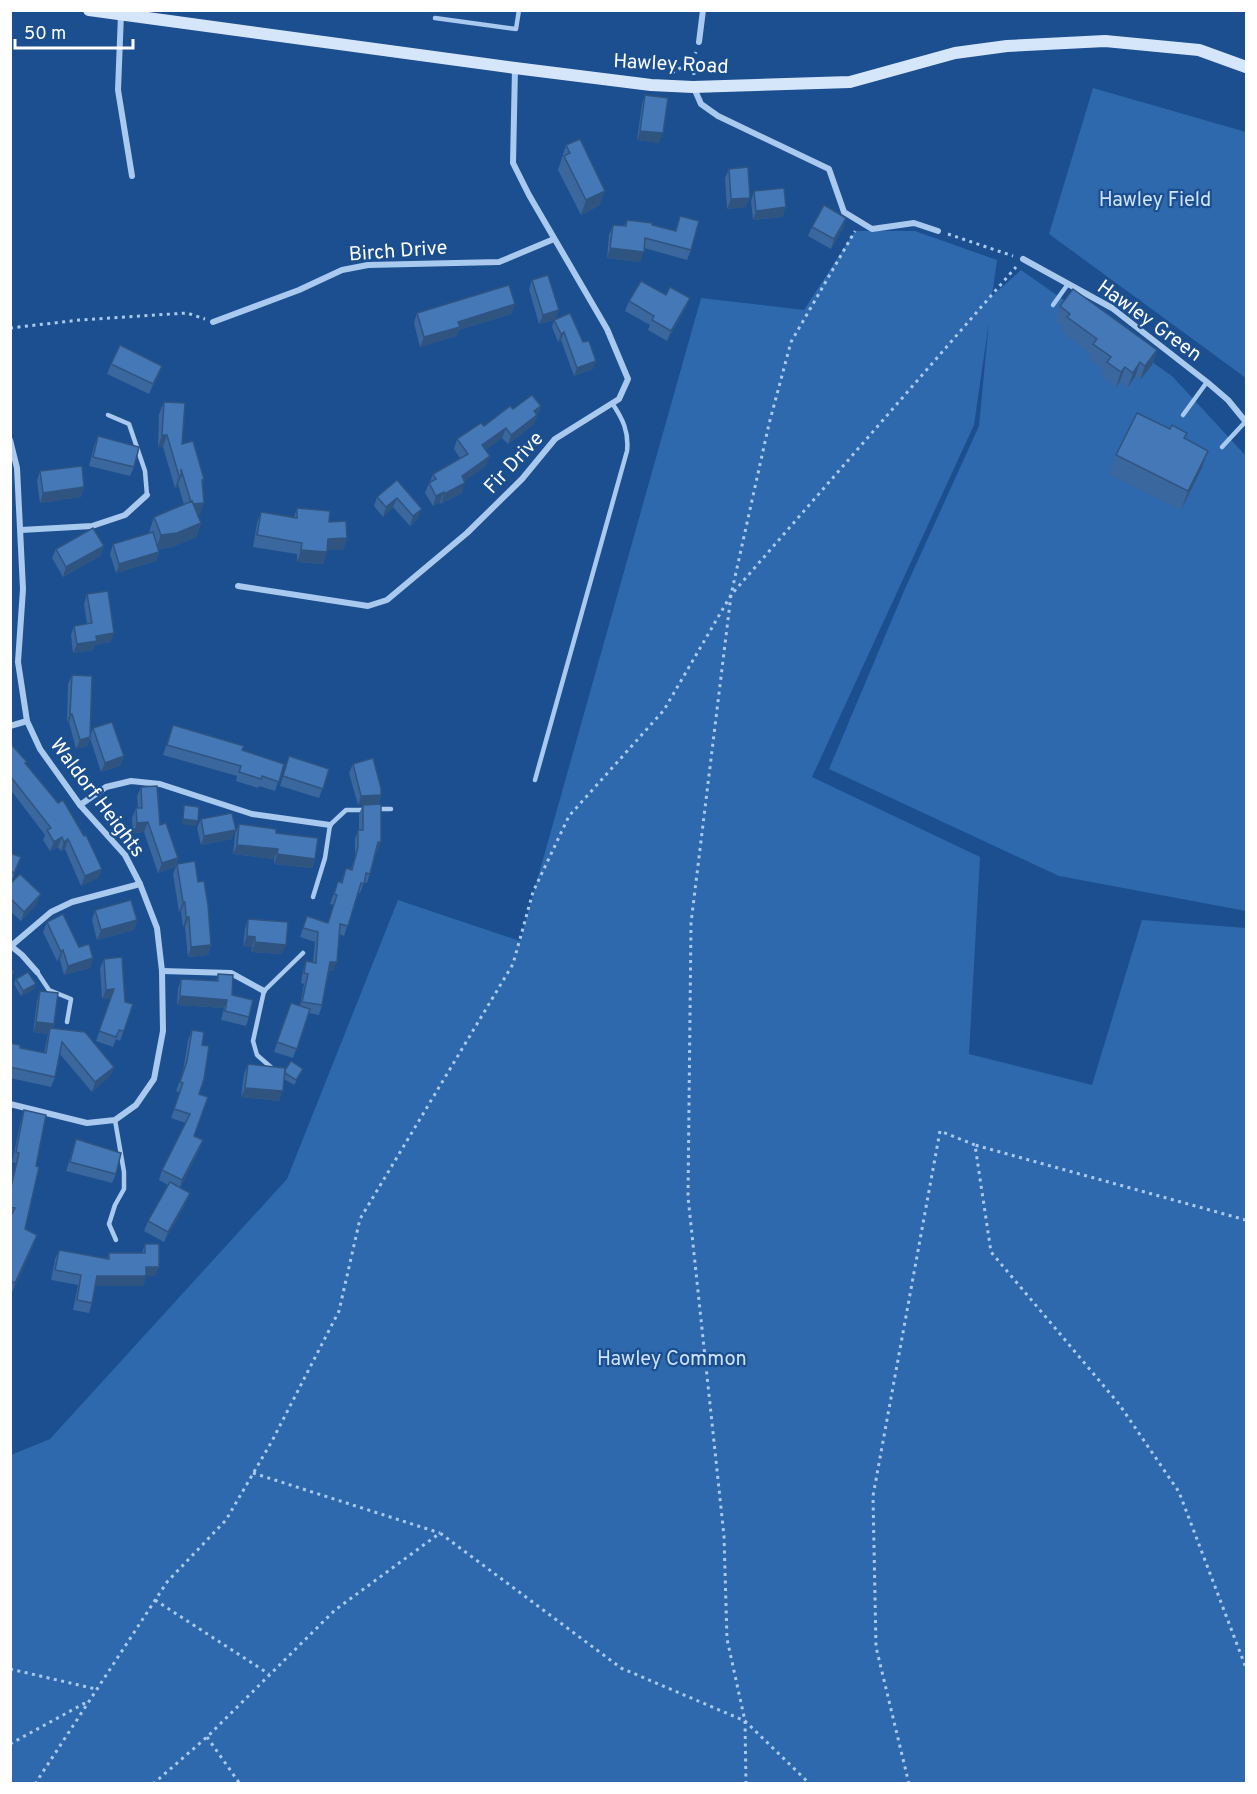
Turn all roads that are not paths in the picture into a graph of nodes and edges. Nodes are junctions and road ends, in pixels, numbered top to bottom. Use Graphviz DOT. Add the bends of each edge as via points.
graph roads {
  1 [pos="89,10"];
  2 [pos="519,10"];
  3 [pos="703,10"];
  4 [pos="116,12"];
  5 [pos="435,18"];
  6 [pos="699,42"];
  7 [pos="515,68"];
  8 [pos="1246,68"];
  9 [pos="693,87"];
  10 [pos="132,176"];
  11 [pos="938,231"];
  12 [pos="554,239"];
  13 [pos="1023,259"];
  14 [pos="1068,284"];
  15 [pos="1053,305"];
  16 [pos="213,321"];
  17 [pos="1207,382"];
  18 [pos="612,404"];
  19 [pos="108,415"];
  20 [pos="1184,415"];
  21 [pos="1246,422"];
  22 [pos="10,441"];
  23 [pos="1222,447"];
  24 [pos="147,495"];
  25 [pos="21,530"];
  26 [pos="238,586"];
  27 [pos="27,721"];
  28 [pos="10,726"];
  29 [pos="535,780"];
  30 [pos="80,806"];
  31 [pos="391,809"];
  32 [pos="330,825"];
  33 [pos="140,884"];
  34 [pos="313,897"];
  35 [pos="11,946"];
  36 [pos="303,953"];
  37 [pos="162,971"];
  38 [pos="37,972"];
  39 [pos="264,991"];
  40 [pos="67,1022"];
  41 [pos="276,1072"];
  42 [pos="10,1104"];
  43 [pos="116,1120"];
  44 [pos="116,1240"];
  1 -- 4 [label="main road, Hawley Road"];
  2 -- 5 [label="lane" via="516,29"];
  3 -- 6 [label="street"];
  4 -- 7 [label="main road, Hawley Road"];
  4 -- 10 [label="street" via="118,90"];
  7 -- 9 [label="main road, Hawley Road"];
  7 -- 12 [label="street, Fir Drive" via="513,163"];
  8 -- 9 [label="main road, Hawley Road" via="1198,50 1105,41 955,53 850,82"];
  9 -- 11 [label="street" via="701,104 718,116 829,169 844,212 872,229 914,223"];
  12 -- 16 [label="street, Birch Drive" via="499,262 368,265 342,270"];
  12 -- 18 [label="street, Fir Drive" via="607,328 628,379 619,399"];
  13 -- 14 [label="street, Hawley Green"];
  14 -- 15 [label="lane"];
  14 -- 17 [label="street, Hawley Green" via="1112,308"];
  17 -- 20 [label="lane"];
  17 -- 21 [label="street, Hawley Green"];
  18 -- 26 [label="street, Fir Drive" via="555,440 467,533 387,600 368,606"];
  18 -- 29 [label="lane" via="625,425 627,451"];
  19 -- 24 [label="lane" via="129,424 145,471"];
  21 -- 23 [label="lane"];
  22 -- 25 [label="street, Waldorf Heights" via="17,468"];
  24 -- 25 [label="street" via="125,515 92,526"];
  25 -- 27 [label="street, Waldorf Heights" via="23,589 18,662"];
  27 -- 28 [label="street"];
  27 -- 30 [label="street, Waldorf Heights" via="40,749"];
  30 -- 32 [label="street" via="106,787 131,781 160,784 252,814"];
  30 -- 33 [label="street, Waldorf Heights" via="124,855"];
  31 -- 32 [label="lane" via="346,810"];
  32 -- 34 [label="lane"];
  33 -- 35 [label="street" via="72,902 51,912"];
  33 -- 37 [label="street, Waldorf Heights" via="157,928"];
  35 -- 38 [label="street"];
  36 -- 39 [label="lane"];
  37 -- 39 [label="street" via="231,973"];
  37 -- 43 [label="street, Waldorf Heights" via="163,1030 154,1079 136,1105"];
  38 -- 40 [label="lane" via="49,990 71,999"];
  39 -- 41 [label="lane" via="253,1041 257,1055"];
  42 -- 43 [label="street" via="87,1123"];
  43 -- 44 [label="lane" via="124,1172 124,1189 109,1224"];
}
